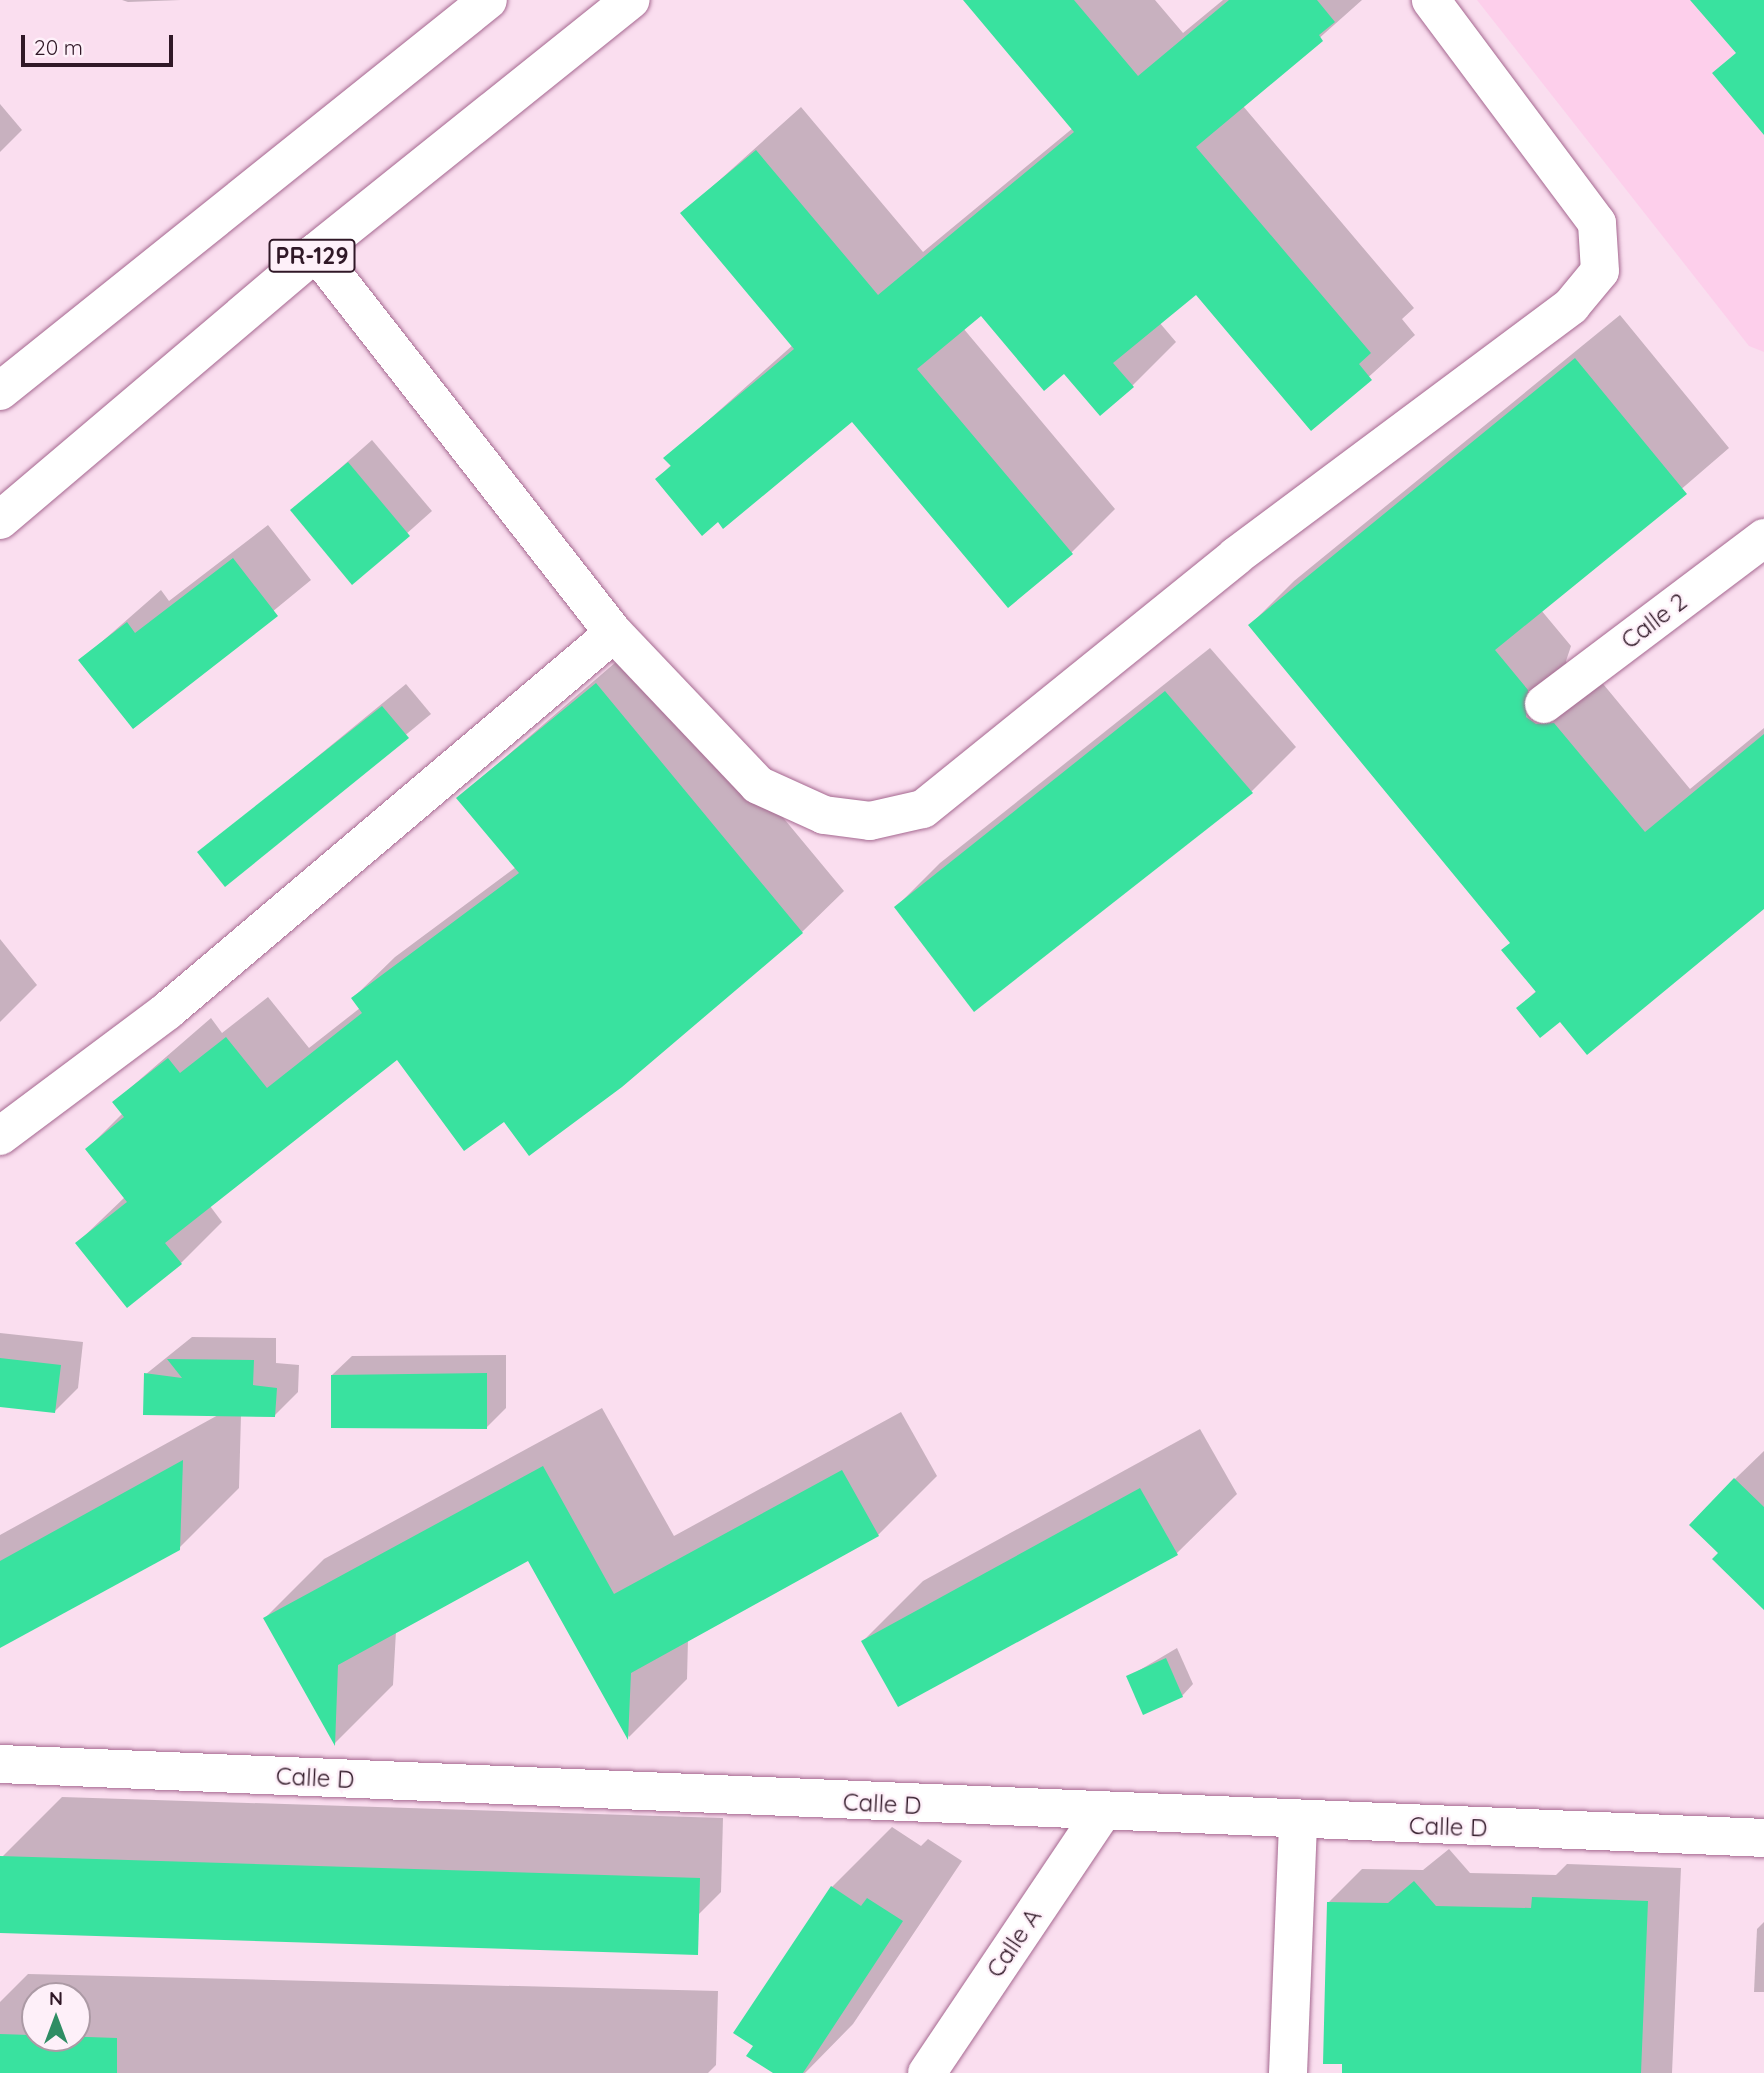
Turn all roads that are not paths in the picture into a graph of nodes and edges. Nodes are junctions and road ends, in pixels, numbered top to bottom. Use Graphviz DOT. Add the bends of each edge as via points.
graph roads {
  1 [pos="488,0"];
  2 [pos="631,0"];
  3 [pos="1431,0"];
  4 [pos="316,252"];
  5 [pos="0,391"];
  6 [pos="0,520"];
  7 [pos="1764,538"];
  8 [pos="614,633"];
  9 [pos="1544,704"];
  10 [pos="0,1136"];
  11 [pos="0,1764"];
  12 [pos="1101,1814"];
  13 [pos="1298,1821"];
  14 [pos="1764,1838"];
  15 [pos="927,2073"];
  16 [pos="1288,2073"];
  1 -- 5 [label="street"];
  2 -- 4 [label="street, PR-129"];
  3 -- 8 [label="street" via="1597,223 1600,271 1571,306 1236,556 923,809 870,821 824,815 758,785"];
  4 -- 6 [label="street, PR-129"];
  4 -- 8 [label="street"];
  7 -- 9 [label="street, Calle 2"];
  8 -- 10 [label="street" via="167,1011"];
  11 -- 12 [label="street, Calle D"];
  12 -- 13 [label="street, Calle D"];
  12 -- 15 [label="street, Calle A"];
  13 -- 14 [label="street, Calle D"];
  13 -- 16 [label="street"];
}
